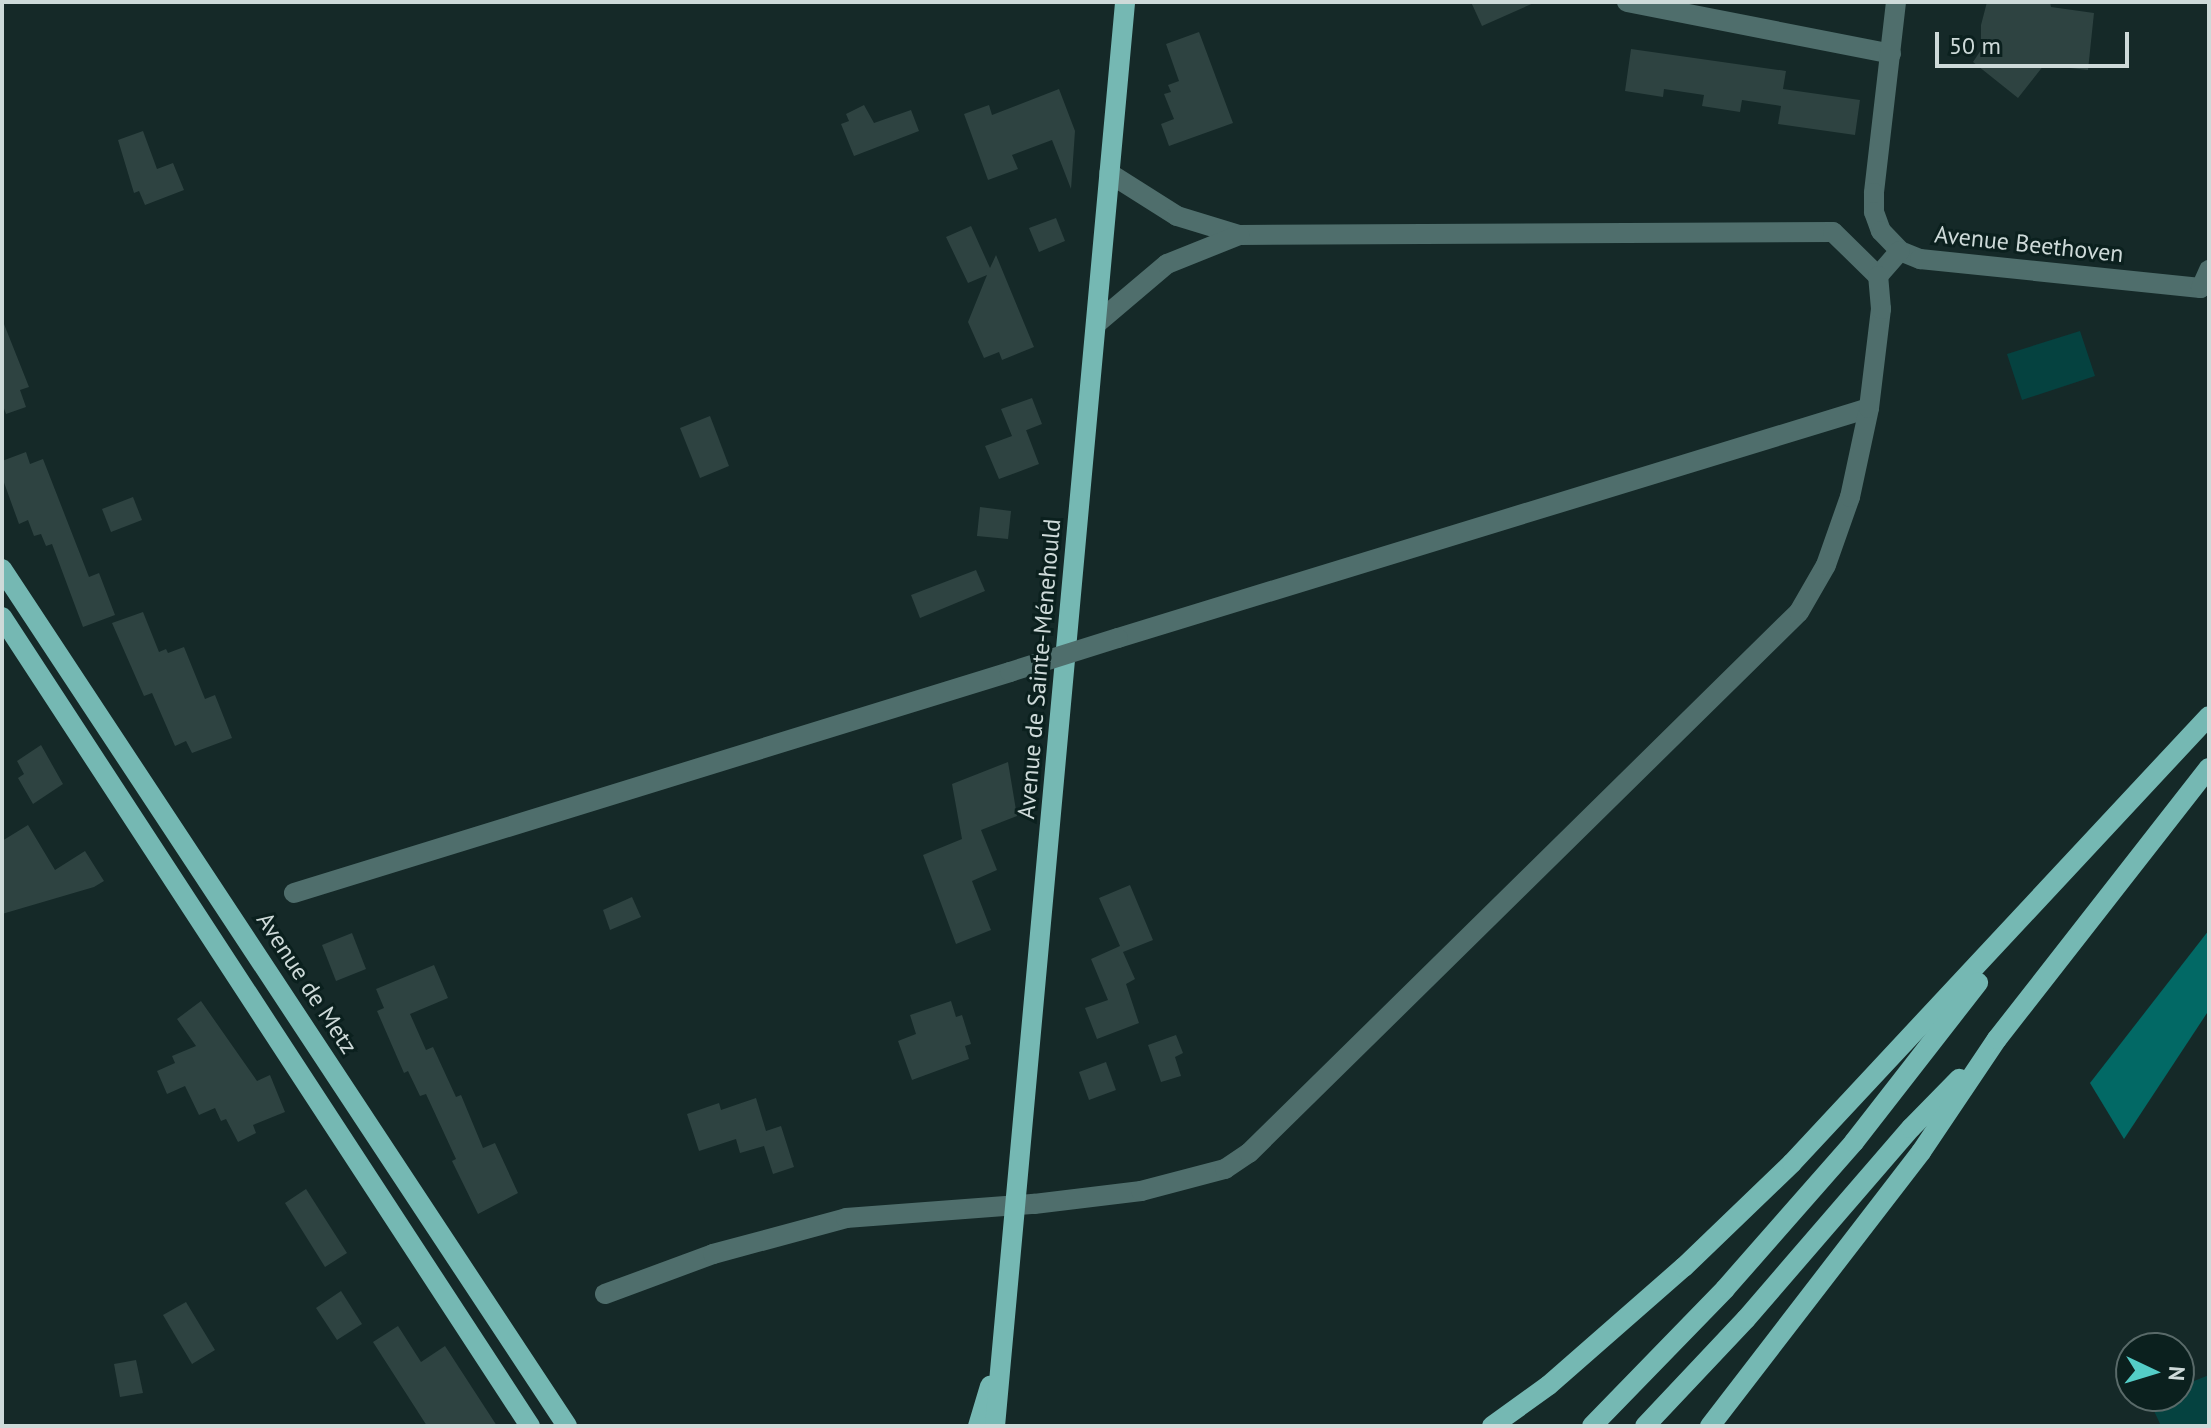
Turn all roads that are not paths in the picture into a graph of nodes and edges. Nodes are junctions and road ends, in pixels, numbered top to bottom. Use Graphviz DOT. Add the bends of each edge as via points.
graph roads {
  1 [pos="1125,2"];
  2 [pos="1627,2"];
  3 [pos="1896,2"];
  4 [pos="1705,10"];
  5 [pos="1891,54"];
  6 [pos="1109,173"];
  7 [pos="1239,235"];
  8 [pos="1900,251"];
  9 [pos="2209,270"];
  10 [pos="1878,276"];
  11 [pos="1096,324"];
  12 [pos="1869,408"];
  13 [pos="2,569"];
  14 [pos="3,621"];
  15 [pos="2209,716"];
  16 [pos="2209,768"];
  17 [pos="2054,886"];
  18 [pos="294,893"];
  19 [pos="1997,1039"];
  20 [pos="1017,1205"];
  21 [pos="605,1294"];
  22 [pos="1003,1340"];
  23 [pos="530,1426"];
  24 [pos="567,1426"];
  25 [pos="978,1426"];
  26 [pos="995,1426"];
  27 [pos="1492,1426"];
  28 [pos="1592,1426"];
  29 [pos="1645,1426"];
  30 [pos="1710,1426"];
  1 -- 6 [label="main road, Avenue de Sainte-Ménehould"];
  2 -- 4 [label="street"];
  3 -- 5 [label="street, Avenue Beethoven"];
  4 -- 5 [label="street"];
  5 -- 8 [label="street, Avenue Beethoven" via="1874,212 1881,231"];
  6 -- 7 [label="street" via="1177,216"];
  6 -- 11 [label="main road, Avenue de Sainte-Ménehould"];
  7 -- 10 [label="street" via="1833,232"];
  7 -- 11 [label="street" via="1167,264"];
  8 -- 9 [label="street, Avenue Beethoven" via="1920,259 2201,288"];
  8 -- 10 [label="street"];
  10 -- 12 [label="street" via="1881,309"];
  11 -- 20 [label="main road, Avenue de Sainte-Ménehould"];
  12 -- 18 [label="street, bridge"];
  12 -- 20 [label="street" via="1850,497 1826,565 1799,612 1270,1135 1225,1169 1184,1182"];
  13 -- 24 [label="main road, Avenue de Metz"];
  14 -- 23 [label="main road"];
  15 -- 17 [label="main road"];
  16 -- 19 [label="main road"];
  17 -- 27 [label="main road" via="1782,1174 1549,1385"];
  17 -- 28 [label="main road" via="1854,1142 1725,1289"];
  19 -- 29 [label="main road"];
  19 -- 30 [label="main road" via="1921,1152"];
  20 -- 21 [label="street" via="846,1218 713,1254"];
  20 -- 22 [label="main road, Avenue de Sainte-Ménehould"];
  22 -- 25 [label="main road, Avenue de Sainte-Ménehould"];
  22 -- 26 [label="main road, Avenue de Sainte-Ménehould"];
}
